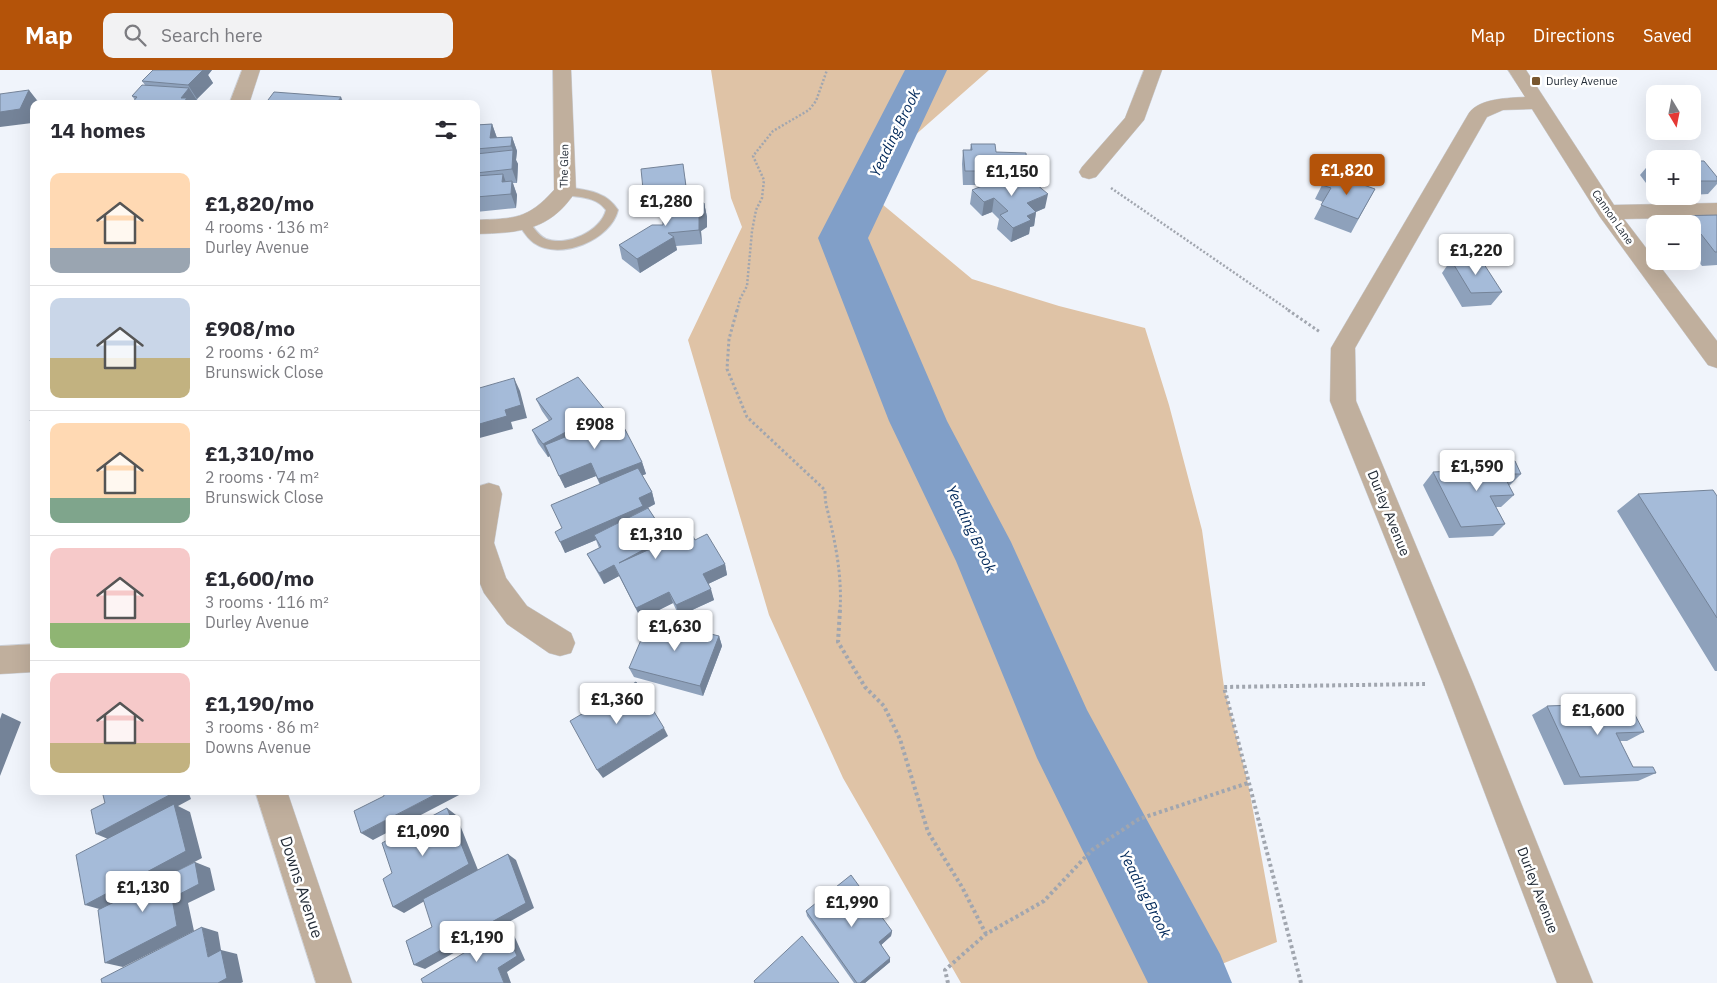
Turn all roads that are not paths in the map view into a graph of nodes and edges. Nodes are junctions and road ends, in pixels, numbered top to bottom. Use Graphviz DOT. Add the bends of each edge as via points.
graph roads {
  1 [pos="251,70"];
  2 [pos="562,70"];
  3 [pos="1153,70"];
  4 [pos="1517,70"];
  5 [pos="240,100"];
  6 [pos="1537,103"];
  7 [pos="1089,172"];
  8 [pos="565,191"];
  9 [pos="1717,210"];
  10 [pos="1608,212"];
  11 [pos="525,225"];
  12 [pos="480,227"];
  13 [pos="1717,359"];
  14 [pos="489,494"];
  15 [pos="485,586"];
  16 [pos="560,643"];
  17 [pos="30,658"];
  18 [pos="0,660"];
  19 [pos="272,795"];
  20 [pos="334,983"];
  21 [pos="1575,983"];
  1 -- 5 [label="street"];
  2 -- 8 [label="street, The Glen"];
  3 -- 7 [label="street" via="1134,120"];
  4 -- 6 [label="street, Cannon Lane"];
  6 -- 10 [label="street, Cannon Lane"];
  6 -- 21 [label="street, Durley Avenue" via="1500,104 1479,113 1343,348 1343,401"];
  8 -- 11 [label="street, The Glen" via="550,210"];
  8 -- 11 [label="lane" via="599,197 607,202 612,210 609,221 577,242 565,245 550,245 538,240"];
  9 -- 10 [label="street"];
  10 -- 13 [label="street, Cannon Lane"];
  11 -- 12 [label="street, The Glen"];
  14 -- 15 [label="street" via="480,543"];
  15 -- 16 [label="street" via="517,615"];
  17 -- 18 [label="street"];
  19 -- 20 [label="street, Downs Avenue"];
}
